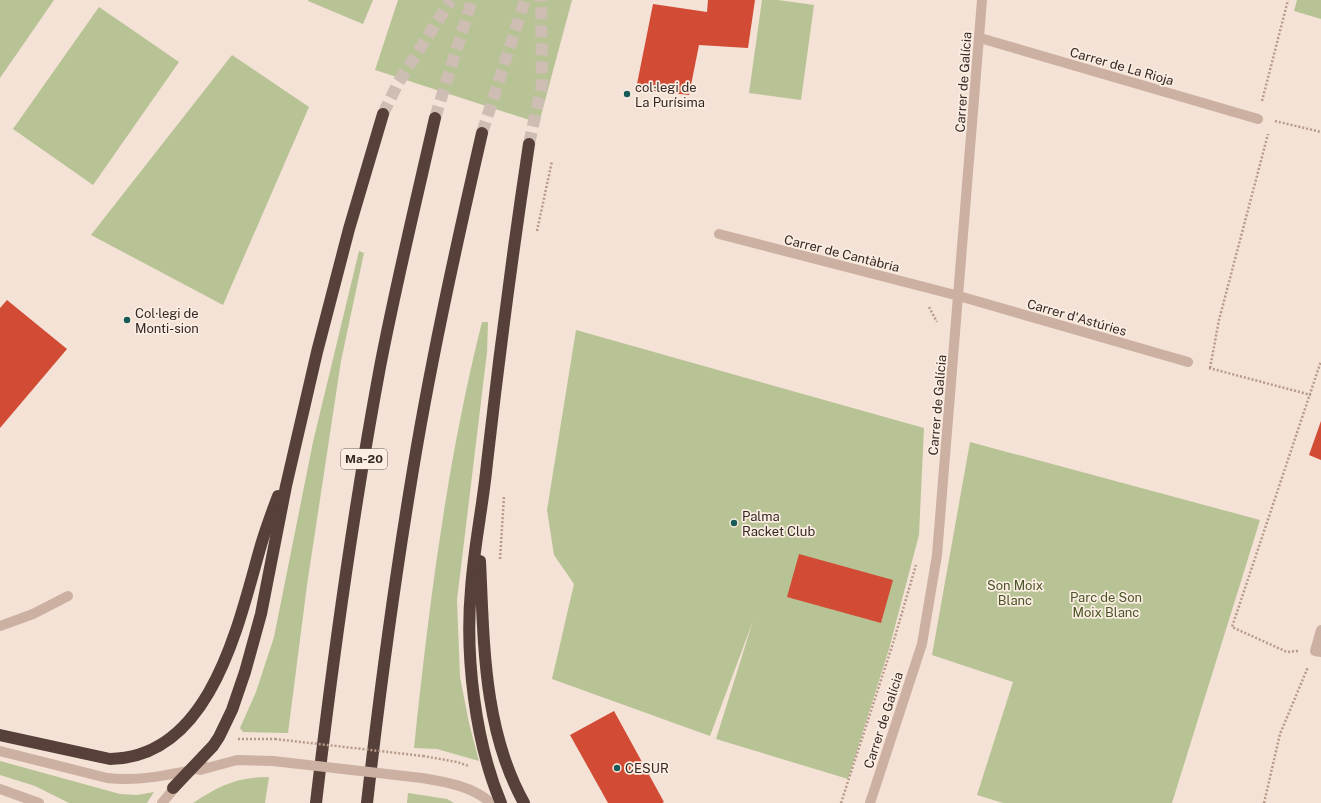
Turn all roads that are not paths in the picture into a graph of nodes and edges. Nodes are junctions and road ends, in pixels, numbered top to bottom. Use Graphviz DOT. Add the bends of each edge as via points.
graph roads {
  1 [pos="982,0"];
  2 [pos="980,38"];
  3 [pos="382,114"];
  4 [pos="435,118"];
  5 [pos="1258,119"];
  6 [pos="482,133"];
  7 [pos="528,144"];
  8 [pos="719,234"];
  9 [pos="959,296"];
  10 [pos="1188,362"];
  11 [pos="296,441"];
  12 [pos="478,524"];
  13 [pos="68,596"];
  14 [pos="0,626"];
  15 [pos="1321,630"];
  16 [pos="1318,651"];
  17 [pos="0,735"];
  18 [pos="0,751"];
  19 [pos="206,767"];
  20 [pos="190,770"];
  21 [pos="172,788"];
  22 [pos="0,789"];
  23 [pos="39,803"];
  24 [pos="162,803"];
  25 [pos="316,803"];
  26 [pos="367,803"];
  27 [pos="491,803"];
  28 [pos="501,803"];
  29 [pos="524,803"];
  30 [pos="870,803"];
  1 -- 2 [label="street, Carrer de Galícia"];
  2 -- 5 [label="street, Carrer de La Rioja"];
  2 -- 9 [label="street, Carrer de Galícia"];
  3 -- 11 [label="highway" via="336,277"];
  4 -- 25 [label="highway, Ma-20" via="380,366 341,603"];
  6 -- 26 [label="highway" via="442,313 410,487"];
  7 -- 12 [label="highway"];
  8 -- 9 [label="street, Carrer de Cantàbria"];
  9 -- 10 [label="street, Carrer d'Astúries"];
  9 -- 30 [label="street, Carrer de Galícia" via="937,555 922,644"];
  11 -- 17 [label="highway" via="233,642 202,704 178,731 152,750 135,757 124,758 110,758"];
  11 -- 20 [label="highway" via="261,614 245,672 232,710 219,736"];
  12 -- 28 [label="highway" via="470,590 472,664 481,738"];
  12 -- 29 [label="highway" via="483,635 489,697 506,764"];
  13 -- 14 [label="street" via="33,614"];
  15 -- 16 [label="street"];
  18 -- 20 [label="street" via="124,780"];
  19 -- 20 [label="street"];
  19 -- 21 [label="street"];
  19 -- 27 [label="street, bridge" via="237,760 273,761 422,778 474,791"];
  20 -- 21 [label="highway"];
  21 -- 24 [label="street"];
  22 -- 23 [label="street"];
}
